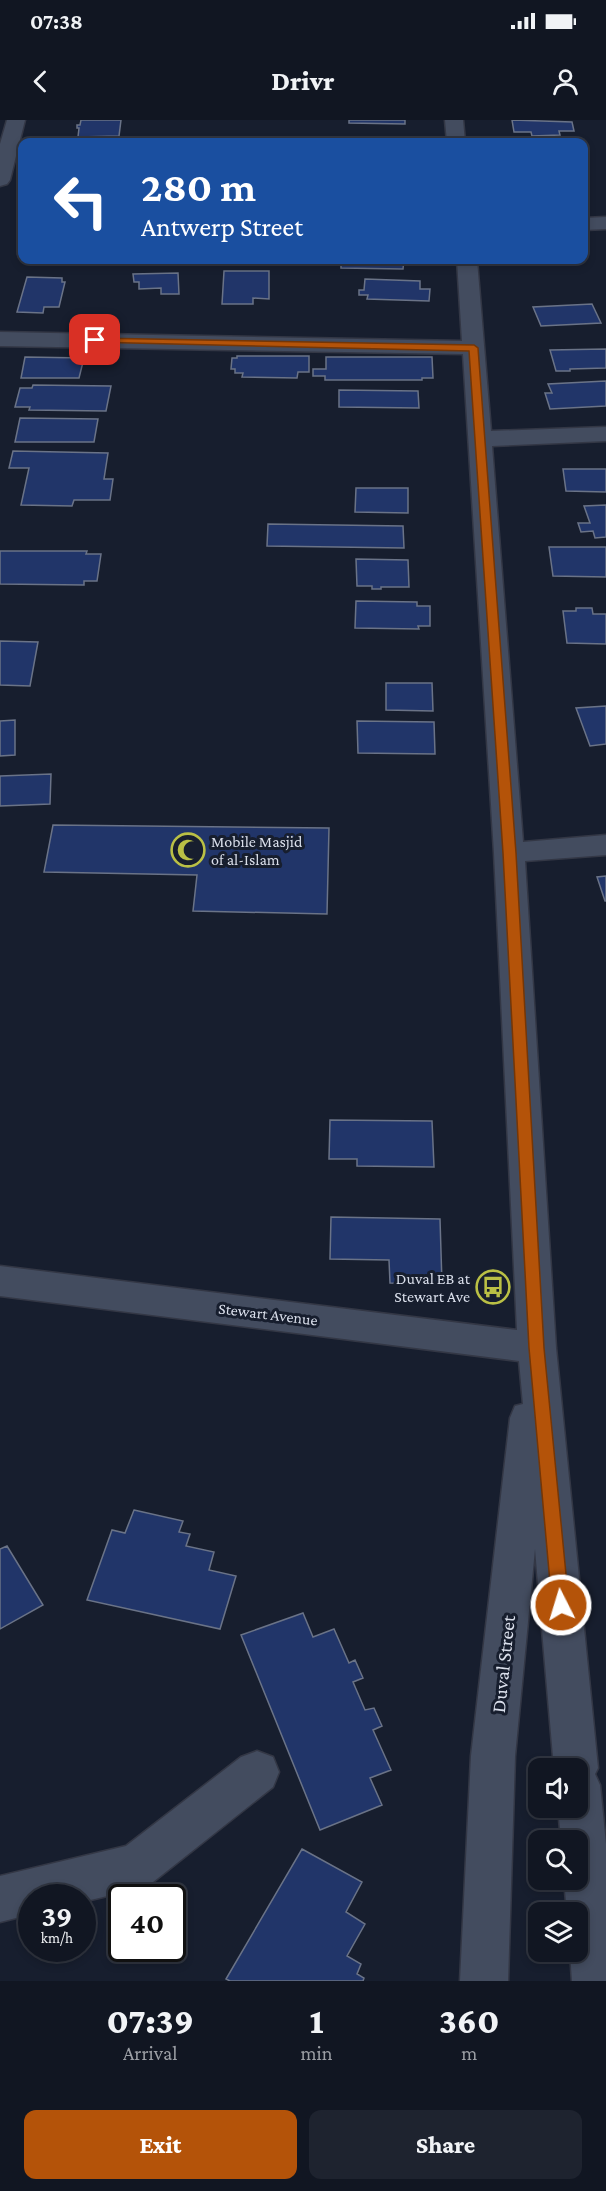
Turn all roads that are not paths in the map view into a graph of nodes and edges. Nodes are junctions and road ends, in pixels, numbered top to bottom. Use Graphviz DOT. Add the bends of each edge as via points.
graph roads {
  1 [pos="16,120"];
  2 [pos="454,120"];
  3 [pos="456,138"];
  4 [pos="0,180"];
  5 [pos="606,223"];
  6 [pos="588,224"];
  7 [pos="467,264"];
  8 [pos="0,339"];
  9 [pos="474,348"];
  10 [pos="606,434"];
  11 [pos="480,439"];
  12 [pos="606,845"];
  13 [pos="509,853"];
  14 [pos="0,1281"];
  15 [pos="537,1348"];
  16 [pos="575,1758"];
  17 [pos="257,1772"];
  18 [pos="581,1818"];
  19 [pos="0,1899"];
  20 [pos="484,1981"];
  21 [pos="596,1981"];
  1 -- 4 [label="street"];
  2 -- 3 [label="street"];
  5 -- 6 [label="street"];
  7 -- 9 [label="street, Duval Street"];
  8 -- 9 [label="street"];
  9 -- 11 [label="street, Duval Street"];
  10 -- 11 [label="street"];
  11 -- 13 [label="street, Duval Street"];
  12 -- 13 [label="street"];
  13 -- 15 [label="street, Duval Street"];
  14 -- 15 [label="street, Stewart Avenue"];
  15 -- 16 [label="street, Duval Street"];
  15 -- 20 [label="street, Duval Street" via="493,1756"];
  17 -- 19 [label="street" via="137,1866"];
  18 -- 21 [label="street"];
}
